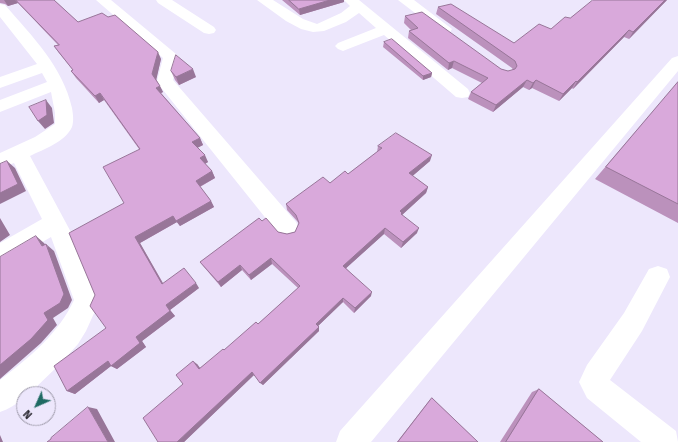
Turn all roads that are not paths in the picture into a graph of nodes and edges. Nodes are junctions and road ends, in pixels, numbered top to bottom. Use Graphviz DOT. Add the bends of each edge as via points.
graph roads {
  1 [pos="103,0"];
  2 [pos="163,0"];
  3 [pos="264,0"];
  4 [pos="405,0"];
  5 [pos="355,2"];
  6 [pos="0,8"];
  7 [pos="6,24"];
  8 [pos="386,29"];
  9 [pos="209,30"];
  10 [pos="454,35"];
  11 [pos="343,46"];
  12 [pos="678,61"];
  13 [pos="47,66"];
  14 [pos="0,82"];
  15 [pos="56,84"];
  16 [pos="462,93"];
  17 [pos="0,106"];
  18 [pos="9,157"];
  19 [pos="55,224"];
  20 [pos="288,229"];
  21 [pos="0,255"];
  22 [pos="658,277"];
  23 [pos="0,398"];
  24 [pos="351,442"];
  25 [pos="665,442"];
  1 -- 20 [label="street" via="167,52 171,57 165,81"];
  2 -- 9 [label="street"];
  3 -- 5 [label="street" via="306,26 314,28 350,13 356,9"];
  4 -- 10 [label="street"];
  5 -- 8 [label="street"];
  6 -- 7 [label="street"];
  7 -- 13 [label="street"];
  8 -- 11 [label="street"];
  8 -- 16 [label="street"];
  12 -- 24 [label="street"];
  13 -- 14 [label="street"];
  13 -- 15 [label="street"];
  15 -- 17 [label="street"];
  15 -- 18 [label="street" via="63,103 65,121 62,128 56,134"];
  18 -- 19 [label="street"];
  19 -- 21 [label="street"];
  19 -- 23 [label="street" via="78,272 87,300 75,325 58,345 20,383"];
  22 -- 25 [label="street" via="630,327 593,382 597,388"];
}
